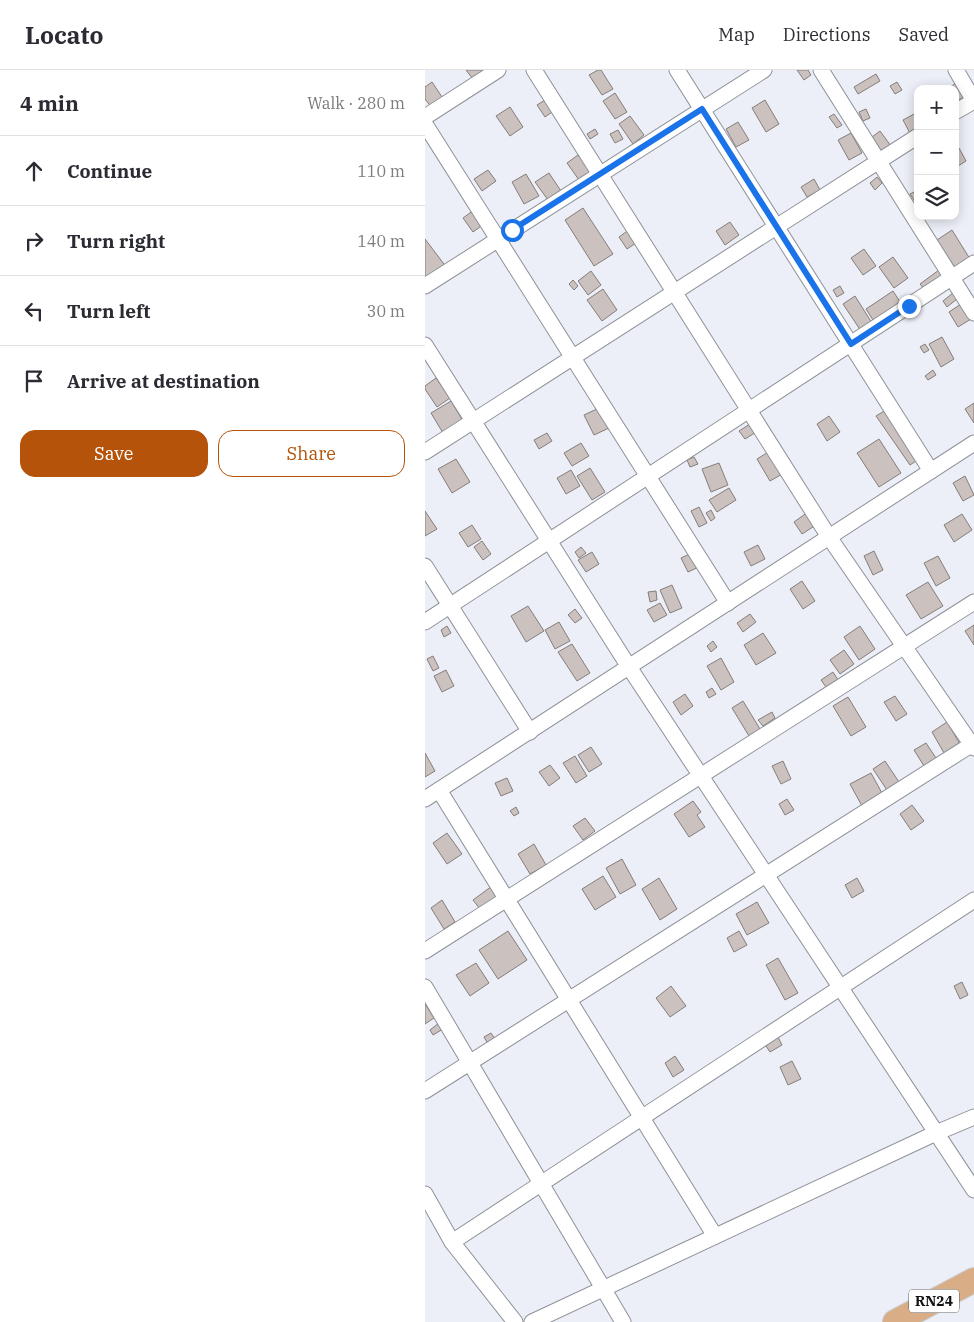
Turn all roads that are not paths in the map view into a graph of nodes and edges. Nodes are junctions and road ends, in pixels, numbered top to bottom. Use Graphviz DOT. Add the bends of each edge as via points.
graph roads {
  1 [pos="498,70"];
  2 [pos="534,70"];
  3 [pos="677,70"];
  4 [pos="764,70"];
  5 [pos="821,70"];
  6 [pos="956,70"];
  7 [pos="974,101"];
  8 [pos="702,109"];
  9 [pos="959,110"];
  10 [pos="425,117"];
  11 [pos="425,124"];
  12 [pos="914,138"];
  13 [pos="878,161"];
  14 [pos="600,174"];
  15 [pos="777,227"];
  16 [pos="498,239"];
  17 [pos="974,263"];
  18 [pos="952,278"];
  19 [pos="425,286"];
  20 [pos="675,292"];
  21 [pos="974,312"];
  22 [pos="851,344"];
  23 [pos="425,345"];
  24 [pos="573,357"];
  25 [pos="749,410"];
  26 [pos="473,421"];
  27 [pos="974,443"];
  28 [pos="425,452"];
  29 [pos="931,470"];
  30 [pos="648,476"];
  31 [pos="829,537"];
  32 [pos="549,541"];
  33 [pos="425,566"];
  34 [pos="974,602"];
  35 [pos="728,603"];
  36 [pos="450,606"];
  37 [pos="425,622"];
  38 [pos="904,646"];
  39 [pos="629,667"];
  40 [pos="530,732"];
  41 [pos="973,745"];
  42 [pos="700,776"];
  43 [pos="439,790"];
  44 [pos="425,800"];
  45 [pos="766,875"];
  46 [pos="507,899"];
  47 [pos="974,900"];
  48 [pos="425,951"];
  49 [pos="425,987"];
  50 [pos="840,988"];
  51 [pos="569,1000"];
  52 [pos="470,1063"];
  53 [pos="425,1091"];
  54 [pos="974,1117"];
  55 [pos="642,1118"];
  56 [pos="936,1133"];
  57 [pos="541,1184"];
  58 [pos="974,1190"];
  59 [pos="425,1194"];
  60 [pos="715,1236"];
  61 [pos="452,1242"];
  62 [pos="974,1280"];
  63 [pos="603,1289"];
  64 [pos="515,1322"];
  65 [pos="533,1322"];
  66 [pos="623,1322"];
  67 [pos="895,1322"];
  1 -- 10 [label="street"];
  2 -- 14 [label="street"];
  3 -- 8 [label="street"];
  4 -- 8 [label="street"];
  5 -- 13 [label="street"];
  6 -- 7 [label="street"];
  7 -- 9 [label="street"];
  8 -- 14 [label="street"];
  8 -- 15 [label="street"];
  11 -- 16 [label="street"];
  12 -- 13 [label="street"];
  13 -- 15 [label="street"];
  13 -- 18 [label="street"];
  14 -- 16 [label="street"];
  14 -- 20 [label="street"];
  15 -- 20 [label="street"];
  15 -- 22 [label="street"];
  16 -- 19 [label="street"];
  16 -- 24 [label="street"];
  17 -- 18 [label="street"];
  18 -- 21 [label="street"];
  18 -- 22 [label="street"];
  20 -- 24 [label="street"];
  20 -- 25 [label="street"];
  22 -- 25 [label="street"];
  22 -- 29 [label="street"];
  23 -- 26 [label="street"];
  24 -- 26 [label="street"];
  24 -- 30 [label="street"];
  25 -- 30 [label="street"];
  25 -- 31 [label="street"];
  26 -- 28 [label="street"];
  26 -- 32 [label="street"];
  27 -- 29 [label="street"];
  29 -- 31 [label="street"];
  30 -- 32 [label="street"];
  30 -- 35 [label="street"];
  31 -- 35 [label="street"];
  31 -- 38 [label="street"];
  32 -- 36 [label="street"];
  32 -- 39 [label="street"];
  33 -- 36 [label="street"];
  34 -- 38 [label="street"];
  35 -- 39 [label="street"];
  36 -- 37 [label="street"];
  36 -- 40 [label="street"];
  38 -- 41 [label="street"];
  38 -- 42 [label="street"];
  39 -- 40 [label="street"];
  39 -- 42 [label="street"];
  40 -- 43 [label="street"];
  41 -- 45 [label="street"];
  42 -- 45 [label="street"];
  42 -- 46 [label="street"];
  43 -- 44 [label="street"];
  43 -- 46 [label="street"];
  45 -- 50 [label="street"];
  45 -- 51 [label="street"];
  46 -- 48 [label="street"];
  46 -- 51 [label="street"];
  47 -- 50 [label="street"];
  49 -- 52 [label="street"];
  50 -- 55 [label="street"];
  50 -- 56 [label="street"];
  51 -- 52 [label="street"];
  51 -- 55 [label="street"];
  52 -- 53 [label="street"];
  52 -- 57 [label="street"];
  54 -- 56 [label="street"];
  55 -- 57 [label="street"];
  55 -- 60 [label="street"];
  56 -- 58 [label="street"];
  56 -- 60 [label="street"];
  57 -- 61 [label="street"];
  57 -- 63 [label="street"];
  59 -- 61 [label="street"];
  60 -- 63 [label="street"];
  61 -- 64 [label="street"];
  62 -- 67 [label="main road, RN24"];
  63 -- 65 [label="street"];
  63 -- 66 [label="street"];
}
